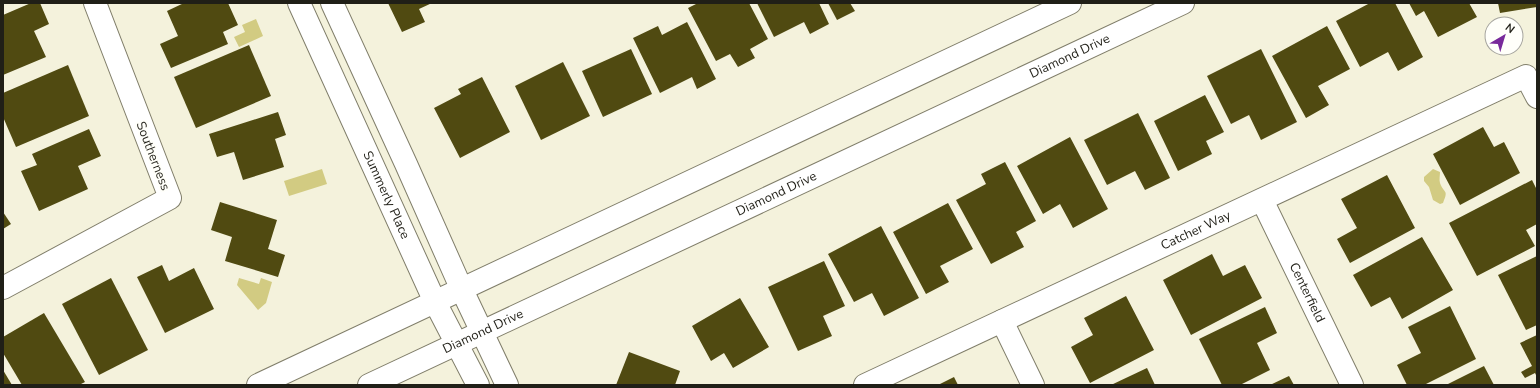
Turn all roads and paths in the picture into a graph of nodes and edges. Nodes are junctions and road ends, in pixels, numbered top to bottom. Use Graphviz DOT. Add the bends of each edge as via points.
graph roads {
  1 [pos="95,3"];
  2 [pos="299,3"];
  3 [pos="332,3"];
  4 [pos="1070,3"];
  5 [pos="1183,3"];
  6 [pos="1537,97"];
  7 [pos="1262,200"];
  8 [pos="3,288"];
  9 [pos="462,290"];
  10 [pos="435,302"];
  11 [pos="1002,321"];
  12 [pos="482,332"];
  13 [pos="457,343"];
  14 [pos="258,385"];
  15 [pos="369,385"];
  16 [pos="478,385"];
  17 [pos="507,385"];
  18 [pos="865,385"];
  19 [pos="1033,385"];
  20 [pos="1352,385"];
  1 -- 8 [label="street, Southerness" via="170,198"];
  2 -- 10 [label="street, Summerly Place"];
  3 -- 9 [label="street"];
  4 -- 9 [label="street"];
  5 -- 12 [label="street, Diamond Drive"];
  6 -- 7 [label="street, Catcher Way" via="1526,76"];
  7 -- 11 [label="street, Catcher Way"];
  7 -- 20 [label="street, Centerfield"];
  9 -- 10 [label="street"];
  9 -- 12 [label="street"];
  10 -- 13 [label="street, Summerly Place"];
  10 -- 14 [label="street"];
  11 -- 18 [label="street, Catcher Way"];
  11 -- 19 [label="street"];
  12 -- 13 [label="street, Diamond Drive"];
  12 -- 17 [label="street"];
  13 -- 15 [label="street, Diamond Drive"];
  13 -- 16 [label="street, Summerly Place"];
}
